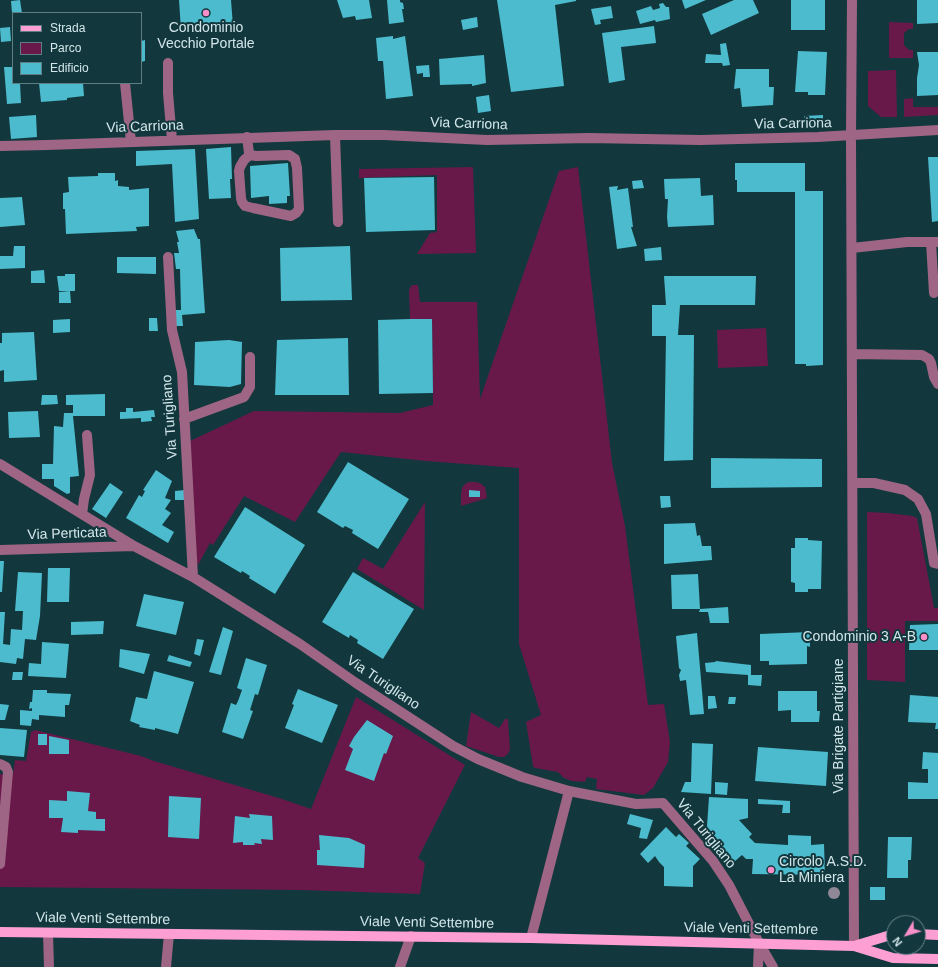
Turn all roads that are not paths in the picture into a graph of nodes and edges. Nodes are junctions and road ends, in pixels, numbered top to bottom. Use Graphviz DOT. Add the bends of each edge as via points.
graph roads {
  1 [pos="852,0"];
  2 [pos="168,63"];
  3 [pos="125,84"];
  4 [pos="938,130"];
  5 [pos="335,135"];
  6 [pos="851,136"];
  7 [pos="247,137"];
  8 [pos="172,140"];
  9 [pos="131,142"];
  10 [pos="0,146"];
  11 [pos="250,155"];
  12 [pos="338,222"];
  13 [pos="934,242"];
  14 [pos="852,248"];
  15 [pos="168,257"];
  16 [pos="934,293"];
  17 [pos="852,354"];
  18 [pos="250,357"];
  19 [pos="938,384"];
  20 [pos="184,419"];
  21 [pos="87,435"];
  22 [pos="0,464"];
  23 [pos="852,483"];
  24 [pos="82,514"];
  25 [pos="134,546"];
  26 [pos="0,550"];
  27 [pos="938,564"];
  28 [pos="193,577"];
  29 [pos="0,764"];
  30 [pos="569,791"];
  31 [pos="0,864"];
  32 [pos="0,932"];
  33 [pos="48,933"];
  34 [pos="169,934"];
  35 [pos="926,934"];
  36 [pos="938,935"];
  37 [pos="411,936"];
  38 [pos="886,936"];
  39 [pos="531,938"];
  40 [pos="759,943"];
  41 [pos="854,946"];
  42 [pos="938,959"];
  43 [pos="49,967"];
  44 [pos="166,967"];
  45 [pos="400,967"];
  46 [pos="758,967"];
  47 [pos="773,967"];
  1 -- 6 [label="street, Via Brigate Partigiane"];
  2 -- 8 [label="street"];
  3 -- 9 [label="street"];
  4 -- 6 [label="street, Via Carriona"];
  5 -- 6 [label="street, Via Carriona" via="487,140 700,140"];
  5 -- 7 [label="street, Via Carriona"];
  5 -- 12 [label="street"];
  6 -- 14 [label="street, Via Brigate Partigiane"];
  7 -- 8 [label="street, Via Carriona"];
  7 -- 11 [label="street"];
  8 -- 9 [label="street, Via Carriona"];
  9 -- 10 [label="street, Via Carriona"];
  11 -- 11 [label="street" via="290,155 295,159 299,209 296,213 291,216 245,206 241,198 239,171 244,160"];
  13 -- 14 [label="street"];
  13 -- 16 [label="street"];
  14 -- 17 [label="street, Via Brigate Partigiane"];
  15 -- 20 [label="street, Via Turigliano" via="172,330 182,372"];
  17 -- 19 [label="street" via="922,355 929,359"];
  17 -- 23 [label="street, Via Brigate Partigiane"];
  18 -- 20 [label="street" via="250,387 244,396"];
  20 -- 28 [label="street, Via Turigliano"];
  21 -- 24 [label="street" via="90,475"];
  22 -- 24 [label="street, Via Turigliano"];
  23 -- 27 [label="street" via="874,483 905,490 918,499 926,514 934,564"];
  23 -- 41 [label="street, Via Brigate Partigiane"];
  24 -- 25 [label="street, Via Turigliano"];
  25 -- 26 [label="street, Via Perticata"];
  25 -- 28 [label="street, Via Turigliano"];
  28 -- 30 [label="street, Via Turigliano" via="300,644 453,746 522,777"];
  29 -- 31 [label="street" via="6,766 8,772"];
  30 -- 39 [label="street"];
  30 -- 40 [label="street, Via Turigliano" via="636,804 663,803 713,861 729,885"];
  32 -- 33 [label="main road, Viale Venti Settembre"];
  33 -- 34 [label="main road, Viale Venti Settembre"];
  33 -- 43 [label="street"];
  34 -- 37 [label="main road, Viale Venti Settembre"];
  34 -- 44 [label="street"];
  35 -- 36 [label="main road"];
  37 -- 39 [label="main road, Viale Venti Settembre"];
  37 -- 45 [label="street"];
  38 -- 41 [label="main road, Viale Venti Settembre"];
  39 -- 40 [label="main road, Viale Venti Settembre"];
  40 -- 41 [label="main road, Viale Venti Settembre"];
  40 -- 46 [label="street"];
  40 -- 47 [label="street, Via Turigliano"];
  41 -- 42 [label="main road, Viale Venti Settembre" via="894,958"];
}
